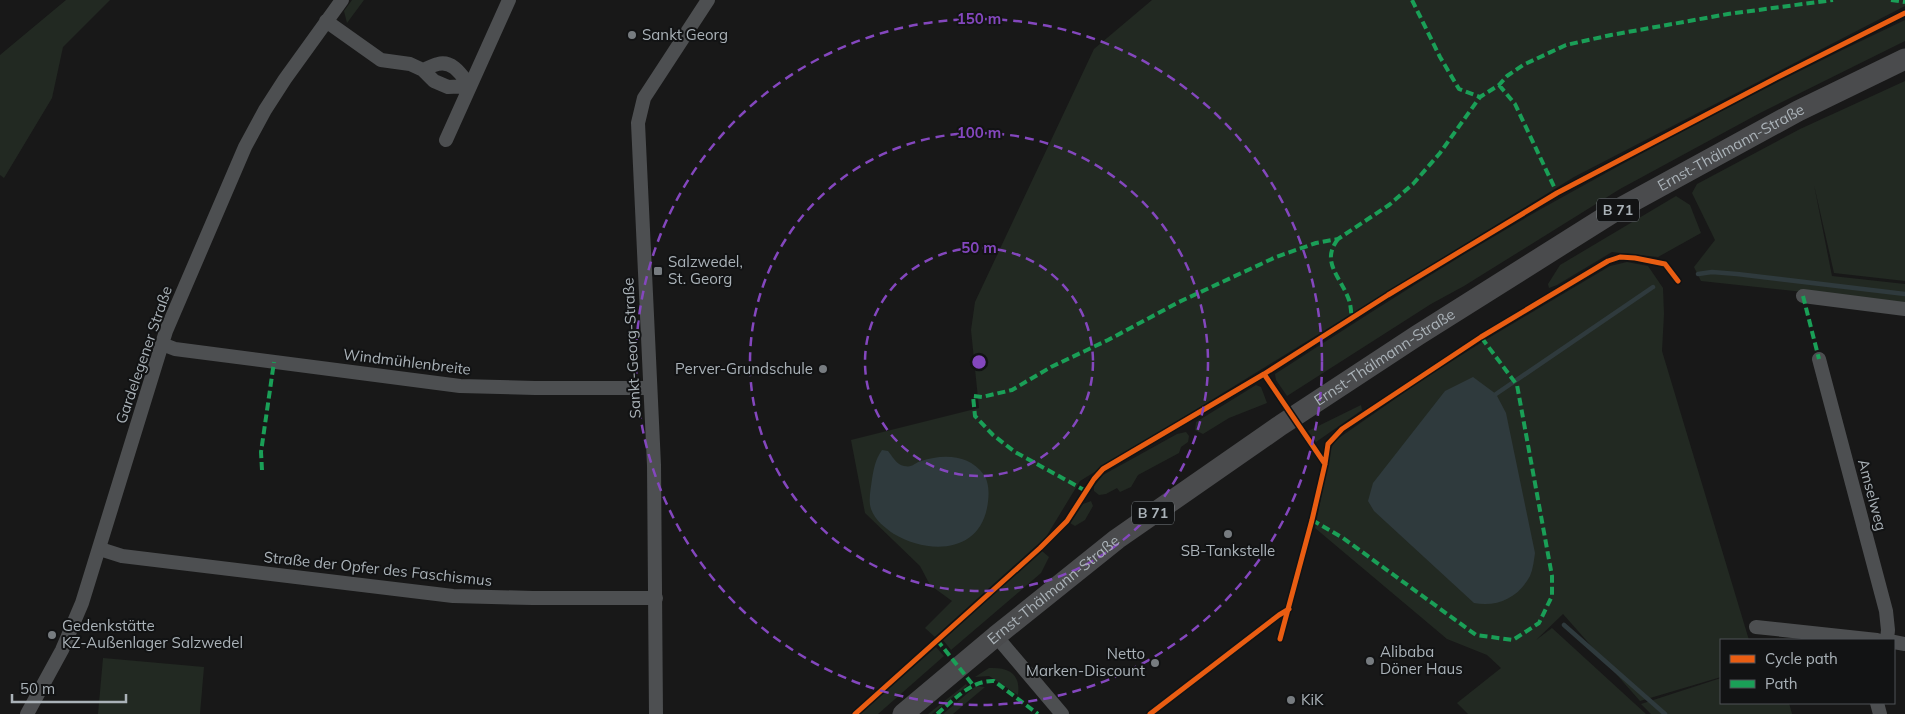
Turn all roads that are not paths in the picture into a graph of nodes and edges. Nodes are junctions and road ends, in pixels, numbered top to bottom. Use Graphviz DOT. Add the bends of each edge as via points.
graph roads {
  1 [pos="342,0"];
  2 [pos="508,0"];
  3 [pos="708,0"];
  4 [pos="326,22"];
  5 [pos="1905,59"];
  6 [pos="423,70"];
  7 [pos="470,86"];
  8 [pos="446,140"];
  9 [pos="1803,296"];
  10 [pos="1905,309"];
  11 [pos="162,344"];
  12 [pos="1819,360"];
  13 [pos="650,388"];
  14 [pos="100,549"];
  15 [pos="656,598"];
  16 [pos="1756,627"];
  17 [pos="996,636"];
  18 [pos="1862,639"];
  19 [pos="1887,639"];
  20 [pos="26,714"];
  21 [pos="656,714"];
  22 [pos="903,714"];
  23 [pos="1062,714"];
  1 -- 4 [label="street, Gardelegener Straße"];
  2 -- 7 [label="street"];
  3 -- 13 [label="street, Sankt-Georg-Straße" via="644,98 639,115"];
  4 -- 6 [label="street" via="380,60 410,64"];
  4 -- 11 [label="street, Gardelegener Straße" via="265,110 245,147"];
  5 -- 17 [label="main road, Ernst-Thälmann-Straße / B 71" via="1790,116 1615,211 1418,335 1154,512"];
  6 -- 7 [label="street" via="442,85"];
  6 -- 7 [label="street" via="446,63 453,66"];
  7 -- 8 [label="street"];
  9 -- 10 [label="street"];
  11 -- 13 [label="street, Windmühlenbreite" via="175,349 460,386"];
  11 -- 14 [label="street, Gardelegener Straße"];
  12 -- 19 [label="street, Amselweg" via="1886,611"];
  13 -- 15 [label="street, Sankt-Georg-Straße"];
  14 -- 15 [label="street, Straße der Opfer des Faschismus" via="122,556 453,596"];
  14 -- 20 [label="street, Gardelegener Straße" via="62,650"];
  15 -- 21 [label="street, Sankt-Georg-Straße"];
  16 -- 18 [label="street"];
  17 -- 22 [label="main road, Ernst-Thälmann-Straße / B 71"];
  17 -- 23 [label="street"];
}
